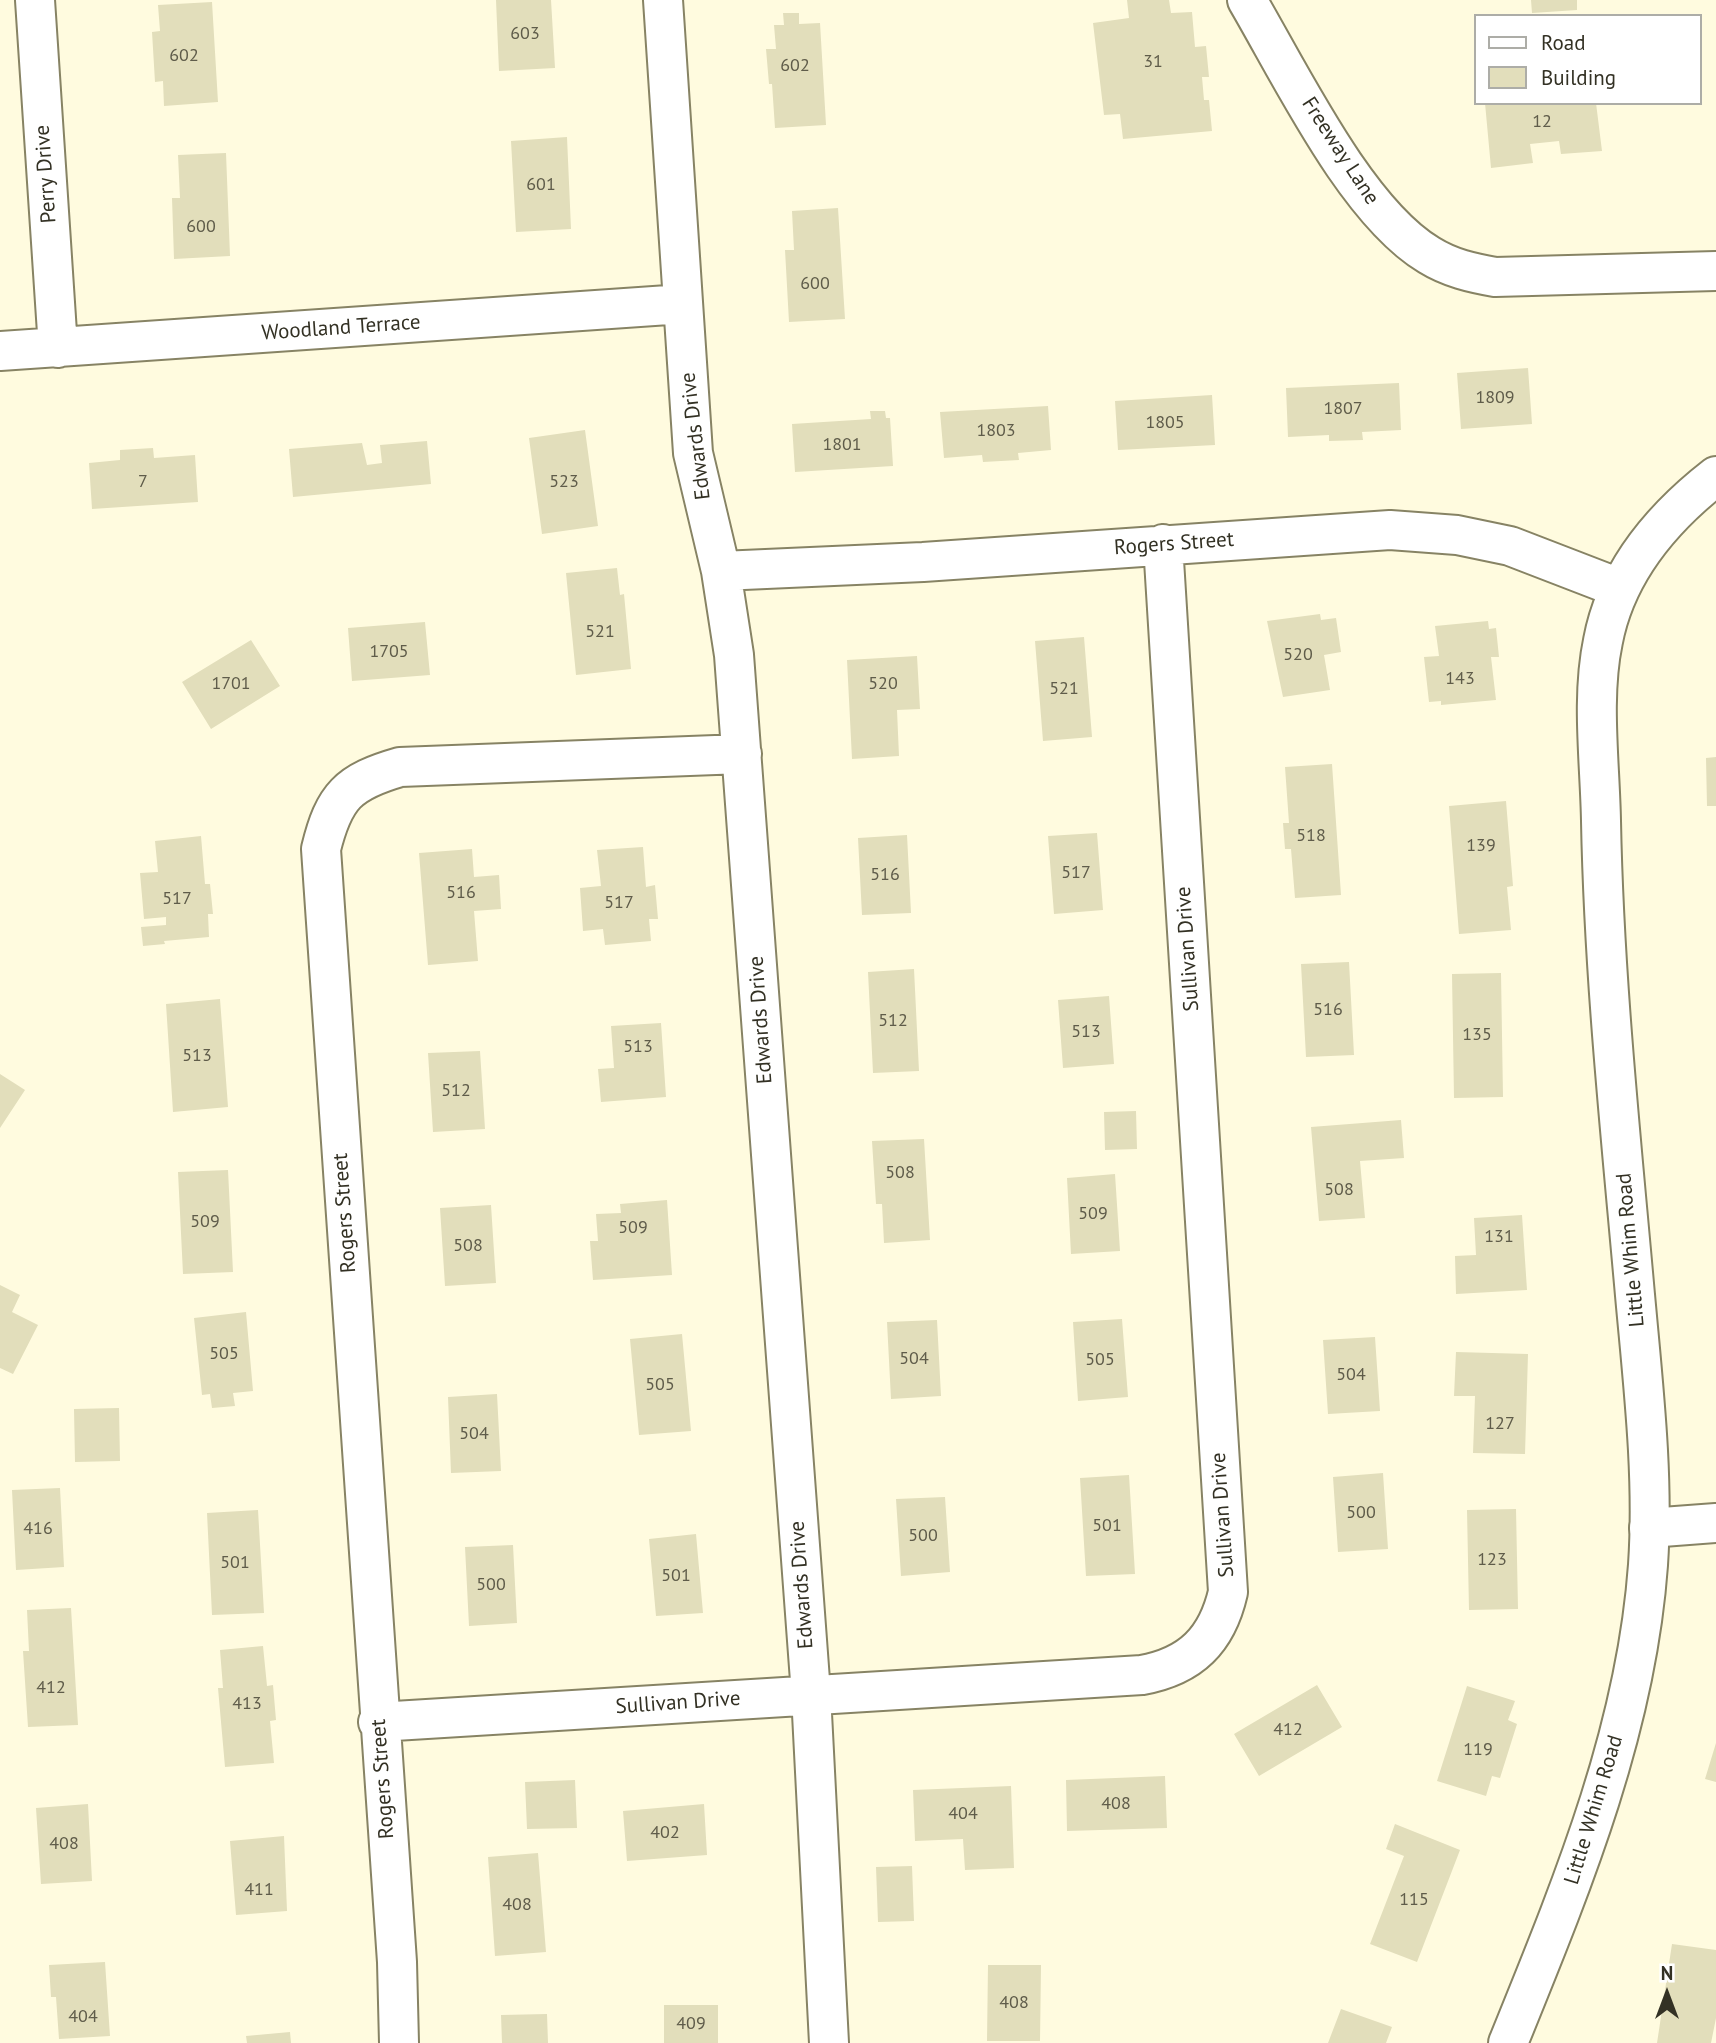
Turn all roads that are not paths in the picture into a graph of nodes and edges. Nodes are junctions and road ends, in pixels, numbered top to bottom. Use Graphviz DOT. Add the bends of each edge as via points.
graph roads {
  1 [pos="35,0"];
  2 [pos="663,0"];
  3 [pos="1247,0"];
  4 [pos="1716,271"];
  5 [pos="683,304"];
  6 [pos="58,348"];
  7 [pos="0,351"];
  8 [pos="1716,476"];
  9 [pos="1163,544"];
  10 [pos="721,571"];
  11 [pos="1619,588"];
  12 [pos="742,754"];
  13 [pos="1716,1523"];
  14 [pos="1649,1528"];
  15 [pos="811,1694"];
  16 [pos="378,1722"];
  17 [pos="399,2043"];
  18 [pos="829,2043"];
  19 [pos="1508,2043"];
  1 -- 6 [label="street, Perry Drive"];
  2 -- 5 [label="street, Edwards Drive"];
  3 -- 4 [label="street, Freeway Lane" via="1348,171 1377,210 1428,255 1460,270 1495,277"];
  5 -- 6 [label="street, Woodland Terrace"];
  5 -- 10 [label="street, Edwards Drive" via="694,453"];
  6 -- 7 [label="street, Woodland Terrace"];
  8 -- 11 [label="street, Little Whim Road" via="1680,505 1640,552"];
  9 -- 10 [label="street, Rogers Street"];
  9 -- 11 [label="street, Rogers Street" via="1390,530 1457,535 1541,555"];
  9 -- 15 [label="street, Sullivan Drive" via="1227,1579 1223,1614 1210,1638 1185,1661 1151,1674"];
  10 -- 12 [label="street, Edwards Drive"];
  11 -- 14 [label="street, Little Whim Road" via="1603,641 1599,687 1603,915 1646,1420"];
  12 -- 15 [label="street, Edwards Drive"];
  12 -- 16 [label="street, Rogers Street" via="400,767 368,776 345,793 329,816 321,849"];
  13 -- 14 [label="street"];
  14 -- 19 [label="street, Little Whim Road" via="1637,1650 1607,1780 1574,1880"];
  15 -- 16 [label="street, Sullivan Drive"];
  15 -- 18 [label="street, Edwards Drive"];
  16 -- 17 [label="street, Rogers Street"];
}
